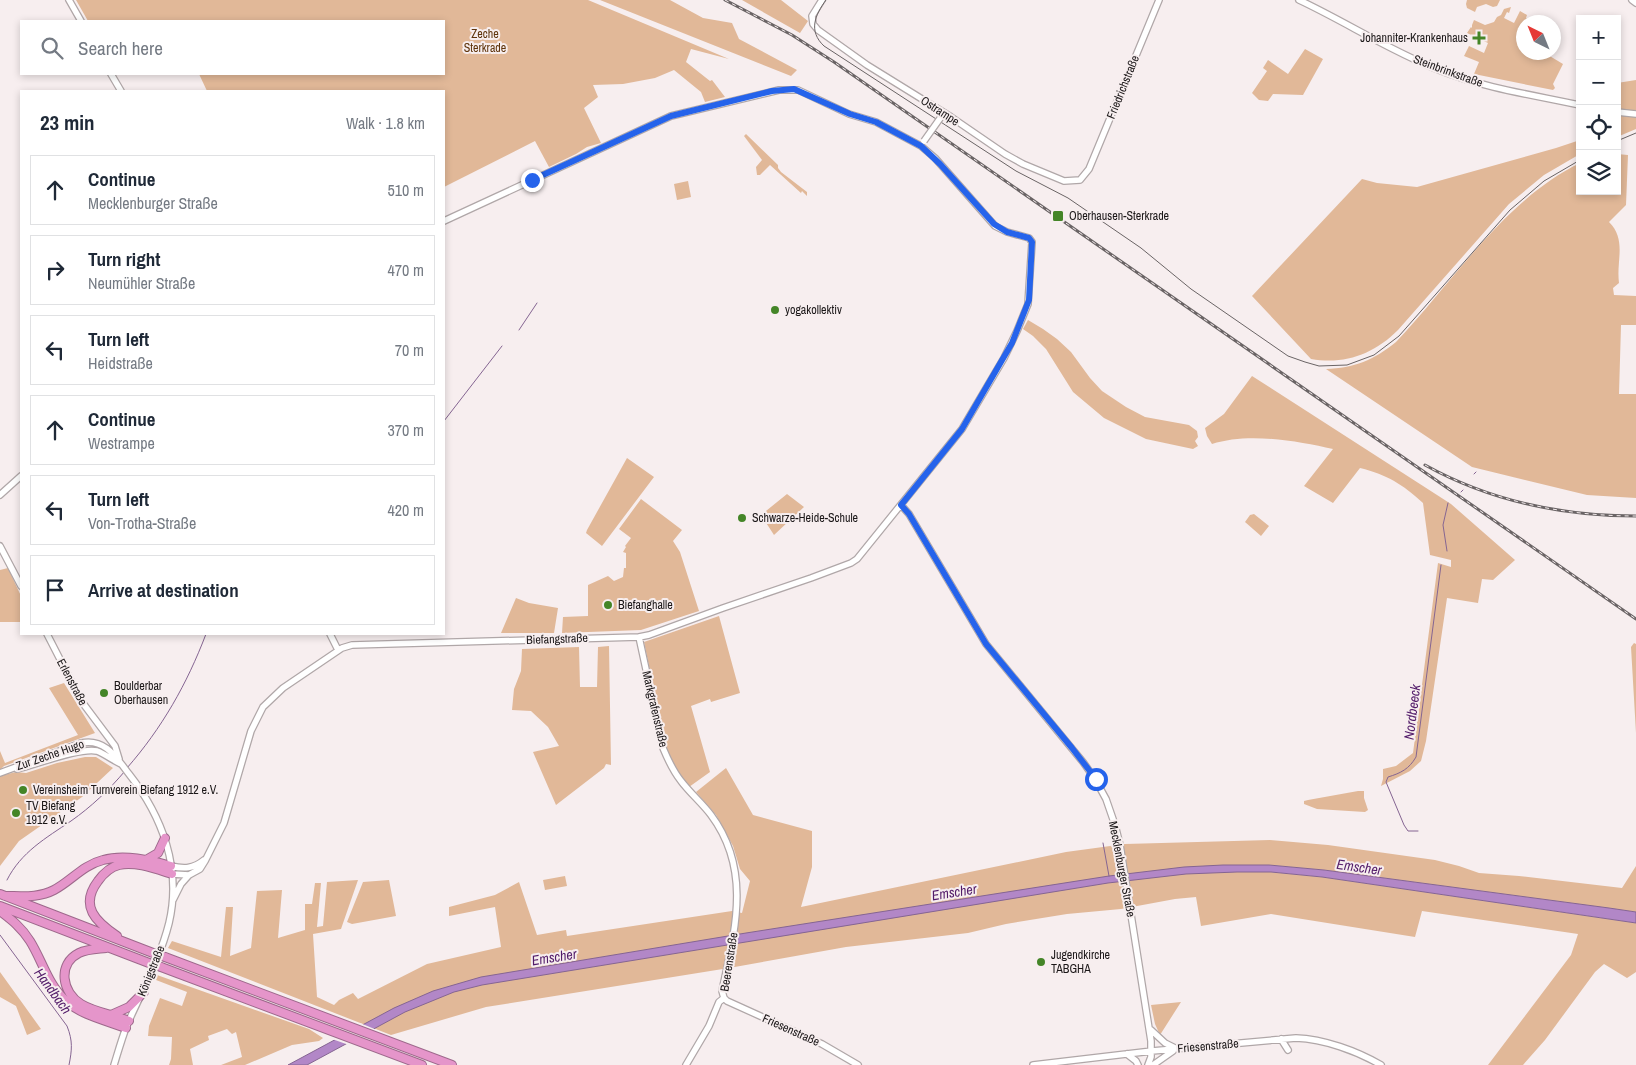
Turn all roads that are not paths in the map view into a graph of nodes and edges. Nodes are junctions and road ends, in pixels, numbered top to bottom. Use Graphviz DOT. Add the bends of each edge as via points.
graph roads {
  1 [pos="69,0"];
  2 [pos="822,0"];
  3 [pos="1159,0"];
  4 [pos="1299,0"];
  5 [pos="1632,0"];
  6 [pos="1636,3"];
  7 [pos="80,20"];
  8 [pos="112,75"];
  9 [pos="120,90"];
  10 [pos="1576,104"];
  11 [pos="1621,112"];
  12 [pos="1636,114"];
  13 [pos="942,115"];
  14 [pos="923,144"];
  15 [pos="1076,181"];
  16 [pos="445,221"];
  17 [pos="20,477"];
  18 [pos="0,496"];
  19 [pos="901,505"];
  20 [pos="0,546"];
  21 [pos="20,584"];
  22 [pos="48,635"];
  23 [pos="330,635"];
  24 [pos="639,637"];
  25 [pos="338,650"];
  26 [pos="100,728"];
  27 [pos="100,744"];
  28 [pos="98,752"];
  29 [pos="122,764"];
  30 [pos="0,773"];
  31 [pos="165,838"];
  32 [pos="207,858"];
  33 [pos="144,860"];
  34 [pos="171,870"];
  35 [pos="190,874"];
  36 [pos="737,879"];
  37 [pos="2,895"];
  38 [pos="172,902"];
  39 [pos="0,906"];
  40 [pos="0,911"];
  41 [pos="127,943"];
  42 [pos="108,947"];
  43 [pos="144,992"];
  44 [pos="724,998"];
  45 [pos="111,1015"];
  46 [pos="127,1025"];
  47 [pos="1150,1029"];
  48 [pos="1280,1039"];
  49 [pos="1177,1049"];
  50 [pos="1288,1050"];
  51 [pos="1152,1052"];
  52 [pos="1128,1054"];
  53 [pos="1380,1064"];
  54 [pos="114,1065"];
  55 [pos="422,1065"];
  56 [pos="452,1065"];
  57 [pos="686,1065"];
  58 [pos="858,1065"];
  59 [pos="1033,1065"];
  60 [pos="1138,1065"];
  61 [pos="1148,1065"];
  62 [pos="1153,1065"];
  1 -- 7 [label="main road"];
  2 -- 13 [label="main road, Ostrampe" via="812,14 813,24 820,31"];
  3 -- 15 [label="main road, Friedrichstraße" via="1087,173"];
  4 -- 10 [label="main road, Steinbrinkstraße" via="1441,71 1489,86"];
  5 -- 6 [label="main road"];
  8 -- 9 [label="main road"];
  11 -- 12 [label="main road"];
  13 -- 14 [label="main road, bridge"];
  13 -- 15 [label="main road, Ostrampe" via="1023,164 1056,178"];
  14 -- 16 [label="main road" via="798,90 772,91 671,116"];
  14 -- 19 [label="main road" via="988,218 1004,231 1029,238 1032,242 1029,300 1018,331 962,429"];
  17 -- 18 [label="main road"];
  19 -- 24 [label="main road, Biefangstraße" via="852,563"];
  19 -- 47 [label="main road, Mecklenburger Straße" via="986,644 1096,779 1113,819 1123,860"];
  20 -- 21 [label="main road"];
  22 -- 26 [label="main road, Erlenstraße" via="82,702"];
  23 -- 25 [label="main road"];
  24 -- 25 [label="main road, Biefangstraße" via="352,645"];
  24 -- 36 [label="main road, Markgrafenstraße" via="663,748 674,772 720,829 730,850"];
  25 -- 32 [label="main road, Biefangstraße" via="283,688 263,707 251,731 224,823"];
  26 -- 27 [label="main road"];
  26 -- 29 [label="main road, Erlenstraße" via="115,746"];
  27 -- 28 [label="main road"];
  27 -- 29 [label="main road, Erlenstraße"];
  27 -- 30 [label="main road, Zur Zeche Hugo" via="81,743"];
  28 -- 29 [label="main road, Erlenstraße"];
  28 -- 30 [label="main road, Zur Zeche Hugo" via="87,751"];
  29 -- 31 [label="main road, Erlenstraße" via="152,808"];
  31 -- 33 [label="highway" via="158,853"];
  31 -- 34 [label="main road, Erlenstraße"];
  32 -- 34 [label="main road" via="192,867"];
  32 -- 35 [label="main road" via="200,869"];
  33 -- 34 [label="highway"];
  33 -- 37 [label="highway" via="106,859 86,867 46,893"];
  34 -- 35 [label="main road" via="180,875"];
  34 -- 38 [label="main road, Königstraße"];
  34 -- 41 [label="highway" via="125,864 111,868 96,883 90,896 92,913 102,926"];
  35 -- 38 [label="main road"];
  36 -- 44 [label="main road, Beerenstraße" via="737,906 722,991"];
  37 -- 41 [label="highway"];
  38 -- 43 [label="main road, Königstraße" via="167,931"];
  39 -- 42 [label="highway"];
  40 -- 46 [label="highway" via="26,934 53,985 65,1000 83,1012"];
  41 -- 56 [label="highway, bridge"];
  42 -- 45 [label="highway" via="75,956 66,968 64,978 75,1001"];
  42 -- 55 [label="highway, bridge"];
  43 -- 45 [label="highway" via="129,1007"];
  43 -- 46 [label="main road, Königstraße"];
  44 -- 57 [label="main road, Beerenstraße"];
  44 -- 58 [label="main road, Friesenstraße" via="822,1044"];
  45 -- 46 [label="highway"];
  46 -- 54 [label="main road, Königstraße"];
  47 -- 49 [label="main road" via="1164,1044"];
  47 -- 51 [label="main road, Mecklenburger Straße"];
  48 -- 49 [label="main road, Friesenstraße"];
  48 -- 50 [label="main road"];
  48 -- 53 [label="main road, Friesenstraße" via="1318,1041"];
  49 -- 51 [label="main road, Friesenstraße"];
  49 -- 62 [label="main road"];
  51 -- 52 [label="main road, Friesenstraße"];
  51 -- 61 [label="main road"];
  52 -- 59 [label="main road, Friesenstraße"];
  52 -- 60 [label="main road"];
}
